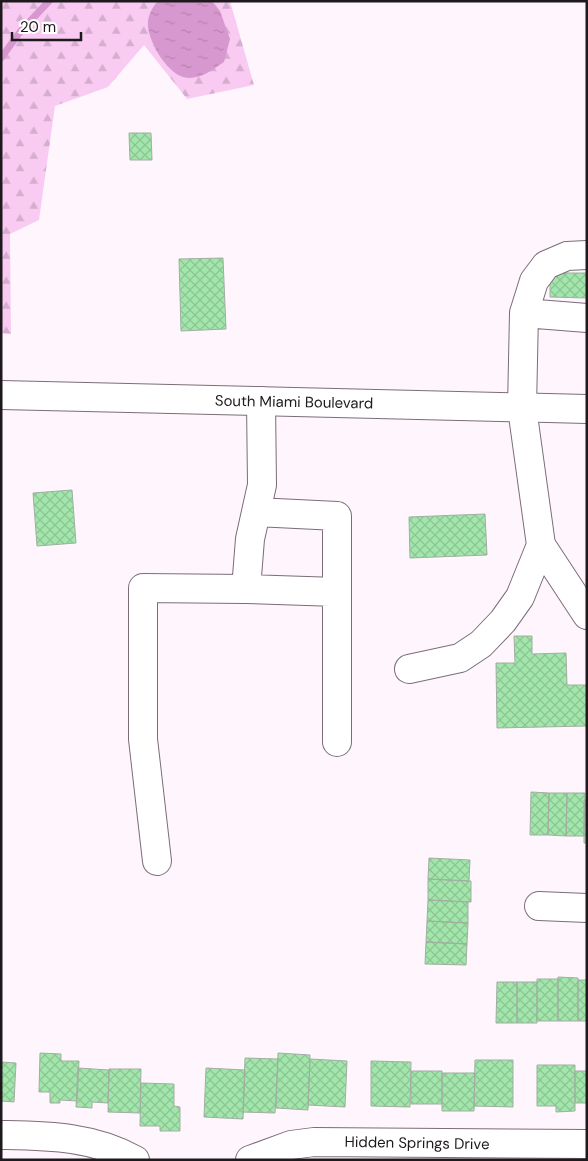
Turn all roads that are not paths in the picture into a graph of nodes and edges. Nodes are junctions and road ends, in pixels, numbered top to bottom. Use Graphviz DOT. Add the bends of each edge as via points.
graph roads {
  1 [pos="587,255"];
  2 [pos="524,314"];
  3 [pos="587,318"];
  4 [pos="1,395"];
  5 [pos="261,401"];
  6 [pos="522,408"];
  7 [pos="587,410"];
  8 [pos="256,512"];
  9 [pos="541,545"];
  10 [pos="246,589"];
  11 [pos="337,592"];
  12 [pos="587,615"];
  13 [pos="409,669"];
  14 [pos="337,742"];
  15 [pos="157,861"];
  16 [pos="540,906"];
  17 [pos="587,908"];
  18 [pos="1,1135"];
  19 [pos="587,1144"];
  20 [pos="135,1160"];
  21 [pos="250,1160"];
  1 -- 2 [label="main road" via="567,256 546,265 534,281"];
  2 -- 3 [label="main road"];
  2 -- 6 [label="main road"];
  4 -- 5 [label="main road, South Miami Boulevard"];
  5 -- 6 [label="main road, South Miami Boulevard"];
  5 -- 8 [label="main road" via="262,485"];
  6 -- 7 [label="main road, South Miami Boulevard"];
  6 -- 9 [label="main road"];
  8 -- 10 [label="main road" via="250,538"];
  8 -- 11 [label="main road" via="337,516"];
  9 -- 12 [label="main road"];
  9 -- 13 [label="main road" via="520,597 481,644 460,658"];
  10 -- 11 [label="main road"];
  10 -- 15 [label="main road" via="142,588 143,739"];
  11 -- 14 [label="main road"];
  16 -- 17 [label="main road"];
  18 -- 20 [label="main road" via="86,1140 118,1150"];
  19 -- 21 [label="main road, Hidden Springs Drive" via="314,1142 285,1147"];
}
